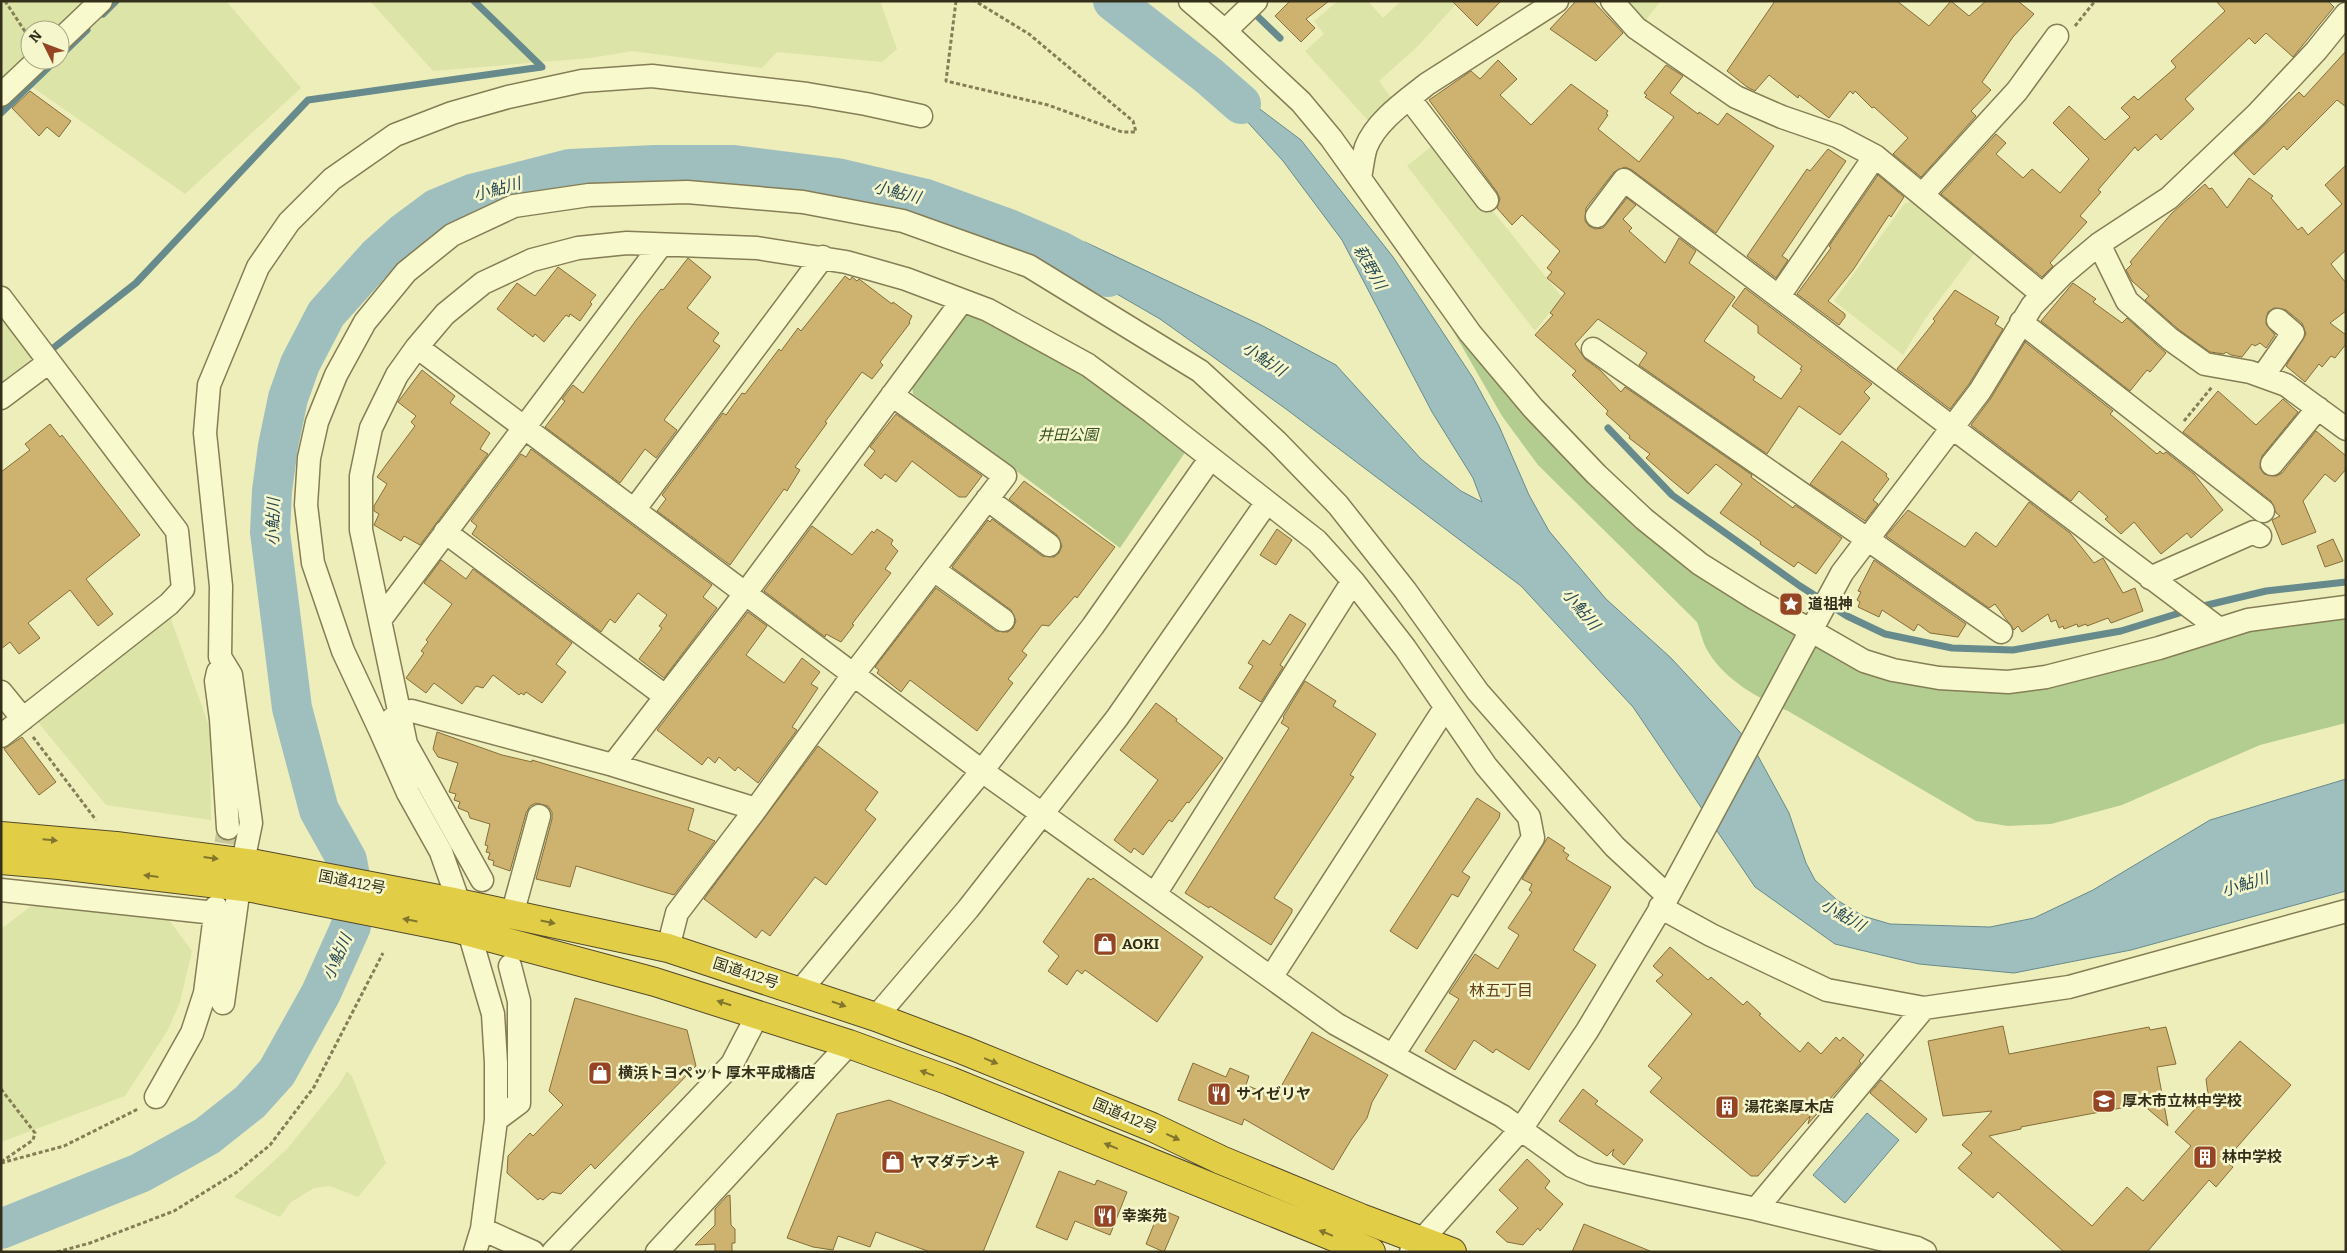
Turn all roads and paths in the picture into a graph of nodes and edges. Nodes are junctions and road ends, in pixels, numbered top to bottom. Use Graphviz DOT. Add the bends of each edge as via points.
graph roads {
  1 [pos="5,1"];
  2 [pos="101,1"];
  3 [pos="956,1"];
  4 [pos="975,1"];
  5 [pos="1190,1"];
  6 [pos="1256,1"];
  7 [pos="1557,1"];
  8 [pos="1612,1"];
  9 [pos="2095,1"];
  10 [pos="2346,14"];
  11 [pos="20,23"];
  12 [pos="70,30"];
  13 [pos="1225,31"];
  14 [pos="2065,33"];
  15 [pos="27,70"];
  16 [pos="1,95"];
  17 [pos="1409,98"];
  18 [pos="920,116"];
  19 [pos="1875,156"];
  20 [pos="1360,178"];
  21 [pos="1922,195"];
  22 [pos="1487,200"];
  23 [pos="1597,216"];
  24 [pos="2099,244"];
  25 [pos="662,245"];
  26 [pos="823,257"];
  27 [pos="2042,294"];
  28 [pos="1779,296"];
  29 [pos="1,298"];
  30 [pos="962,301"];
  31 [pos="2278,320"];
  32 [pos="2021,322"];
  33 [pos="417,347"];
  34 [pos="1593,349"];
  35 [pos="45,356"];
  36 [pos="2229,368"];
  37 [pos="2263,376"];
  38 [pos="892,395"];
  39 [pos="1,398"];
  40 [pos="2318,408"];
  41 [pos="524,429"];
  42 [pos="1952,429"];
  43 [pos="2346,429"];
  44 [pos="2169,438"];
  45 [pos="1210,459"];
  46 [pos="2272,464"];
  47 [pos="988,499"];
  48 [pos="1267,502"];
  49 [pos="634,510"];
  50 [pos="2263,511"];
  51 [pos="445,532"];
  52 [pos="2260,536"];
  53 [pos="1867,540"];
  54 [pos="1050,546"];
  55 [pos="934,570"];
  56 [pos="2150,578"];
  57 [pos="1352,582"];
  58 [pos="745,594"];
  59 [pos="2346,607"];
  60 [pos="1820,611"];
  61 [pos="380,620"];
  62 [pos="1002,620"];
  63 [pos="2218,628"];
  64 [pos="2001,632"];
  65 [pos="220,657"];
  66 [pos="853,676"];
  67 [pos="1,692"];
  68 [pos="1478,692"];
  69 [pos="665,696"];
  70 [pos="1444,706"];
  71 [pos="400,712"];
  72 [pos="23,719"];
  73 [pos="380,730"];
  74 [pos="1,736"];
  75 [pos="613,765"];
  76 [pos="982,770"];
  77 [pos="756,809"];
  78 [pos="1043,814"];
  79 [pos="539,816"];
  80 [pos="228,828"];
  81 [pos="1,836"];
  82 [pos="116,846"];
  83 [pos="1,860"];
  84 [pos="248,875"];
  85 [pos="482,880"];
  86 [pos="1,890"];
  87 [pos="1155,894"];
  88 [pos="1664,901"];
  89 [pos="2346,911"];
  90 [pos="512,914"];
  91 [pos="459,916"];
  92 [pos="668,948"];
  93 [pos="383,953"];
  94 [pos="510,966"];
  95 [pos="1272,976"];
  96 [pos="800,991"];
  97 [pos="223,1003"];
  98 [pos="1924,1008"];
  99 [pos="758,1014"];
  100 [pos="876,1017"];
  101 [pos="849,1044"];
  102 [pos="1393,1055"];
  103 [pos="1,1089"];
  104 [pos="156,1097"];
  105 [pos="496,1120"];
  106 [pos="1521,1129"];
  107 [pos="1,1162"];
  108 [pos="1756,1209"];
  109 [pos="482,1229"];
  110 [pos="1416,1246"];
  111 [pos="57,1252"];
  112 [pos="475,1252"];
  113 [pos="533,1252"];
  114 [pos="553,1252"];
  115 [pos="657,1252"];
  116 [pos="1372,1252"];
  117 [pos="1452,1252"];
  118 [pos="1925,1252"];
  1 -- 11 [label="path"];
  2 -- 12 [label="street"];
  3 -- 4 [label="path" via="946,81 1048,105 1122,132 1136,132 1133,121 1029,34"];
  5 -- 13 [label="street"];
  6 -- 13 [label="street"];
  7 -- 17 [label="street"];
  8 -- 19 [label="street" via="1636,28 1736,97 1837,136"];
  9 -- 14 [label="path"];
  10 -- 24 [label="street" via="2257,114 2169,198"];
  13 -- 20 [label="street" via="1301,102"];
  14 -- 21 [label="street" via="2017,91 1982,119"];
  15 -- 16 [label="street"];
  17 -- 20 [label="street" via="1379,126 1366,146"];
  17 -- 22 [label="street"];
  18 -- 65 [label="street" via="806,94 711,82 652,76 582,81 508,97 395,134 332,179 289,222 258,267 209,385 204,433 221,586"];
  19 -- 21 [label="street"];
  19 -- 28 [label="street"];
  20 -- 60 [label="street" via="1470,333 1533,408 1596,474 1644,519 1700,564 1754,598"];
  21 -- 27 [label="street"];
  23 -- 28 [label="street" via="1624,180"];
  24 -- 27 [label="street"];
  24 -- 36 [label="street" via="2127,301 2170,339 2205,364"];
  25 -- 26 [label="street" via="757,248"];
  25 -- 33 [label="street" via="626,243 578,248 532,260 483,283 445,314"];
  25 -- 41 [label="street"];
  26 -- 30 [label="street" via="906,279"];
  26 -- 49 [label="street"];
  27 -- 32 [label="street"];
  28 -- 42 [label="street"];
  29 -- 35 [label="street"];
  30 -- 38 [label="street"];
  30 -- 45 [label="street" via="988,310 1088,365"];
  31 -- 37 [label="street" via="2293,333"];
  32 -- 42 [label="street" via="1980,391"];
  32 -- 44 [label="street"];
  33 -- 41 [label="street"];
  33 -- 61 [label="street" via="397,375 371,428 361,476 361,530"];
  34 -- 53 [label="street"];
  35 -- 39 [label="street"];
  35 -- 72 [label="street" via="177,531 183,589"];
  36 -- 37 [label="street"];
  36 -- 44 [label="path"];
  37 -- 40 [label="street" via="2286,385"];
  38 -- 47 [label="street" via="1005,476"];
  38 -- 58 [label="street"];
  40 -- 43 [label="street"];
  40 -- 46 [label="street"];
  41 -- 49 [label="street"];
  41 -- 51 [label="street"];
  42 -- 53 [label="street"];
  42 -- 56 [label="street"];
  44 -- 50 [label="street"];
  45 -- 48 [label="street"];
  45 -- 76 [label="street" via="1093,626"];
  47 -- 54 [label="street"];
  47 -- 55 [label="street"];
  48 -- 57 [label="street" via="1317,541"];
  48 -- 78 [label="street" via="1117,718"];
  49 -- 58 [label="street"];
  51 -- 61 [label="street"];
  51 -- 69 [label="street"];
  52 -- 56 [label="street" via="2254,532"];
  53 -- 60 [label="street" via="1842,573"];
  53 -- 64 [label="street"];
  55 -- 62 [label="street"];
  55 -- 66 [label="street"];
  56 -- 63 [label="street"];
  57 -- 70 [label="street" via="1405,648"];
  57 -- 87 [label="street"];
  58 -- 66 [label="street"];
  58 -- 69 [label="street"];
  59 -- 63 [label="street" via="2248,620"];
  60 -- 63 [label="street" via="1864,661 1940,678 2008,682 2056,675 2159,648"];
  60 -- 88 [label="street"];
  61 -- 71 [label="street"];
  65 -- 80 [label="street" via="216,681"];
  65 -- 84 [label="street" via="231,675 248,795 251,823"];
  66 -- 76 [label="street"];
  66 -- 77 [label="street"];
  67 -- 72 [label="street"];
  68 -- 70 [label="street"];
  68 -- 73 [label="street" via="1405,590 1338,505 1276,441 1200,371 1029,266 903,221 803,202 687,192 599,194 514,206 452,235 406,272 365,322 336,375 317,422 309,458 306,505 313,563 343,651"];
  68 -- 88 [label="street"];
  69 -- 75 [label="street"];
  70 -- 95 [label="street"];
  70 -- 102 [label="street" via="1486,766 1529,817 1532,838"];
  71 -- 73 [label="street"];
  71 -- 75 [label="street" via="412,711"];
  71 -- 85 [label="street" via="406,744"];
  72 -- 74 [label="street"];
  72 -- 82 [label="path" via="25,726"];
  73 -- 91 [label="street" via="408,793 440,852"];
  75 -- 77 [label="street"];
  76 -- 78 [label="street"];
  76 -- 96 [label="street"];
  77 -- 92 [label="street" via="677,913"];
  78 -- 87 [label="street"];
  78 -- 100 [label="street"];
  79 -- 90 [label="street" via="525,840"];
  81 -- 82 [label="highway, 国道412号, one-way"];
  82 -- 84 [label="highway, 国道412号, one-way"];
  84 -- 83 [label="highway, 国道412号, one-way"];
  84 -- 91 [label="highway, 国道412号"];
  84 -- 97 [label="street"];
  86 -- 104 [label="street" via="215,910 205,993 192,1033"];
  87 -- 95 [label="street"];
  88 -- 98 [label="street" via="1711,935 1827,990"];
  88 -- 106 [label="street" via="1587,1030"];
  89 -- 98 [label="street" via="2069,987"];
  90 -- 91 [label="highway, 国道412号"];
  90 -- 92 [label="highway, 国道412号, one-way"];
  99 -- 91 [label="highway, 国道412号, one-way"];
  91 -- 105 [label="street" via="493,1014"];
  92 -- 96 [label="highway, 国道412号"];
  93 -- 111 [label="path" via="314,1087 270,1145 237,1172 174,1211 90,1244"];
  94 -- 105 [label="street" via="519,1001 519,1103"];
  95 -- 102 [label="street" via="1336,1024"];
  96 -- 100 [label="highway, 国道412号, one-way"];
  98 -- 108 [label="street"];
  99 -- 101 [label="highway, 国道412号"];
  99 -- 114 [label="street" via="732,1064"];
  100 -- 110 [label="highway, 国道412号, one-way" via="1143,1123 1221,1160 1361,1218"];
  101 -- 115 [label="street"];
  116 -- 101 [label="highway, 国道412号, one-way" via="959,1084"];
  102 -- 106 [label="street"];
  103 -- 107 [label="path" via="35,1133 34,1140"];
  104 -- 107 [label="path" via="144,1107 64,1146"];
  105 -- 109 [label="street"];
  106 -- 108 [label="street" via="1572,1166 1591,1174"];
  106 -- 110 [label="street"];
  108 -- 118 [label="street"];
  109 -- 112 [label="street"];
  109 -- 113 [label="street"];
  110 -- 117 [label="highway, 国道412号"];
}
